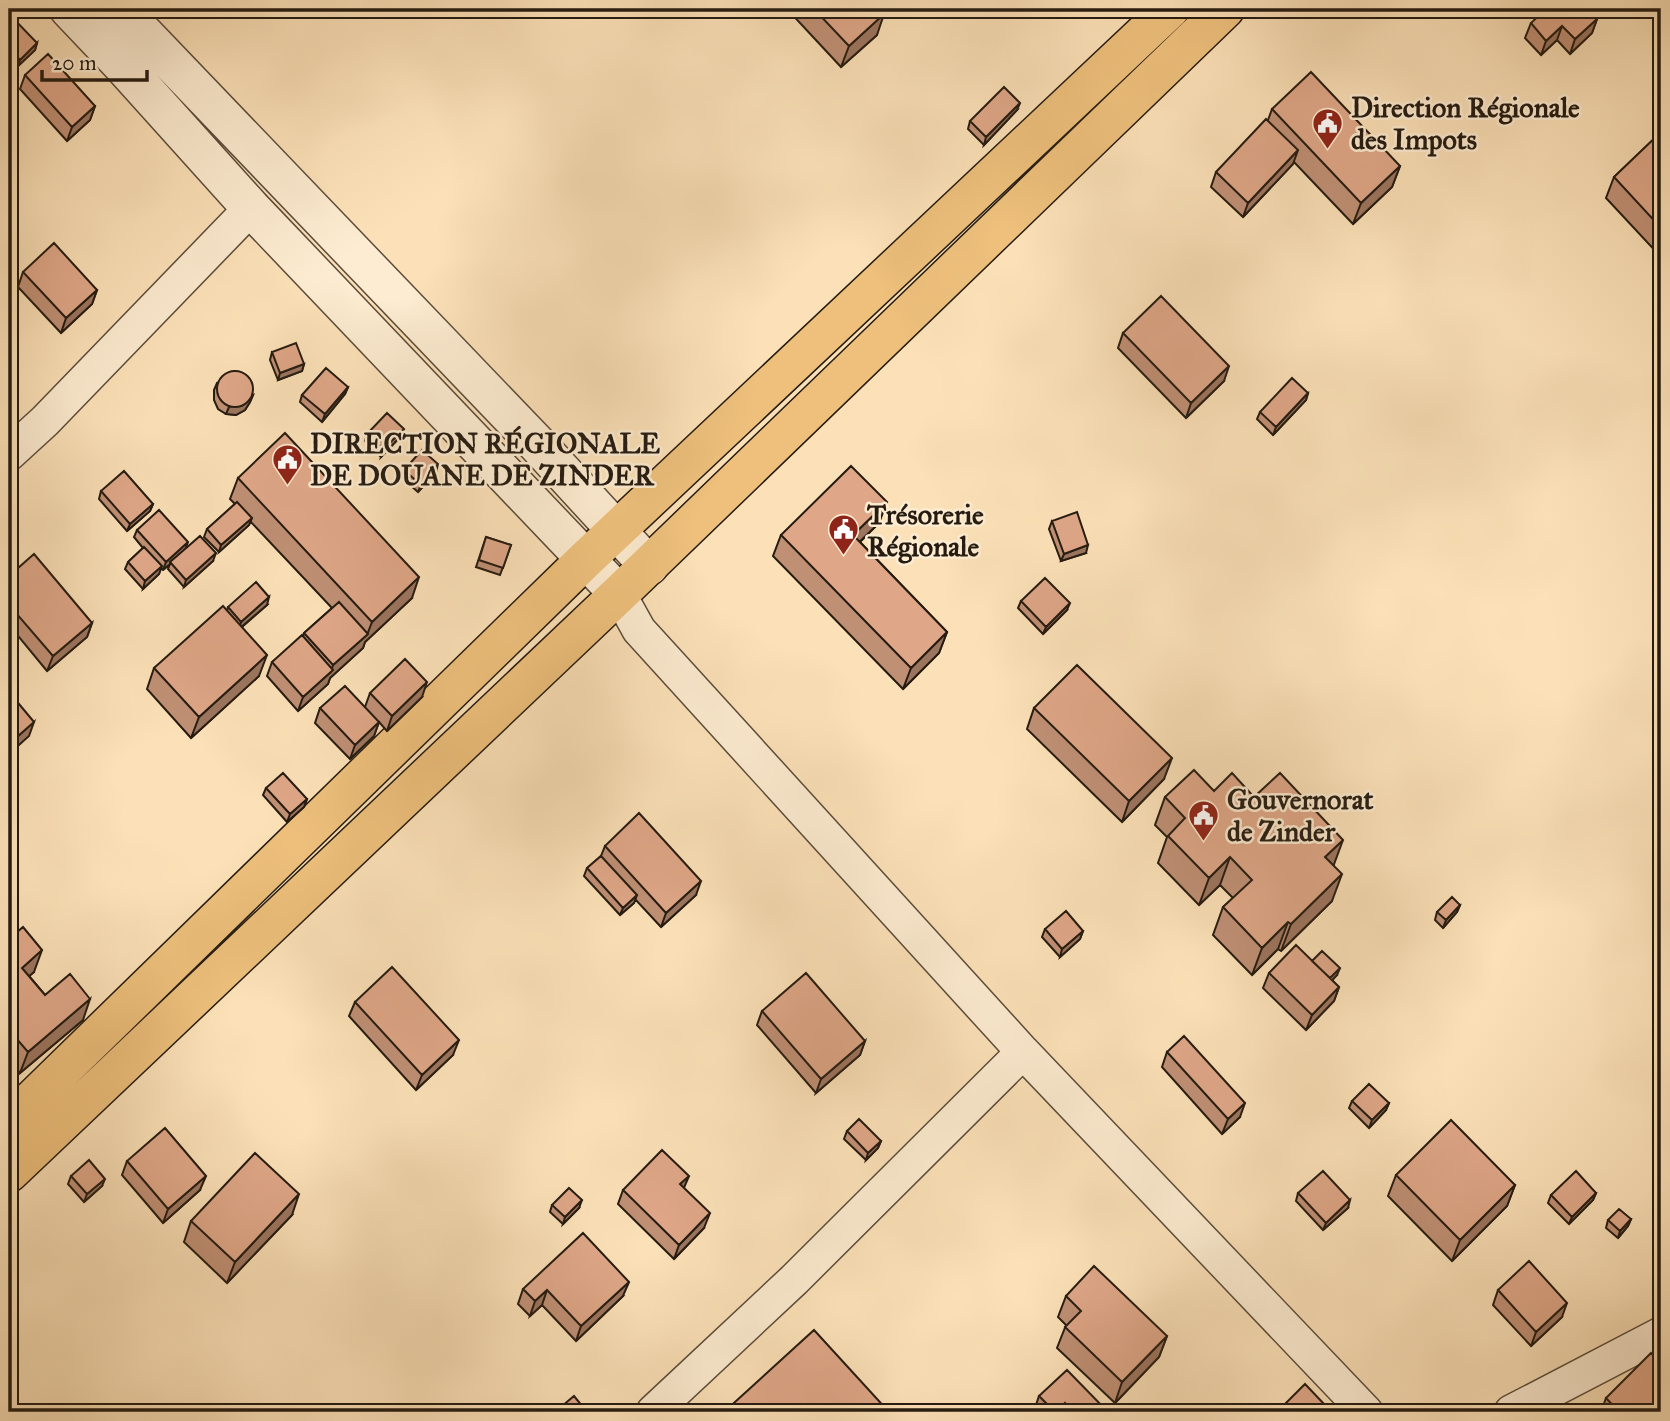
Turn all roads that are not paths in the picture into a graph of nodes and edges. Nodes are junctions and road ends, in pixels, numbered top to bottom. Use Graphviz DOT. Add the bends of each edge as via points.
graph roads {
  1 [pos="69,9"];
  2 [pos="1170,9"];
  3 [pos="1225,9"];
  4 [pos="137,16"];
  5 [pos="251,208"];
  6 [pos="9,454"];
  7 [pos="616,530"];
  8 [pos="586,559"];
  9 [pos="649,566"];
  10 [pos="619,594"];
  11 [pos="639,631"];
  12 [pos="1023,1052"];
  13 [pos="9,1122"];
  14 [pos="9,1173"];
  15 [pos="1661,1334"];
  16 [pos="653,1412"];
  17 [pos="1366,1412"];
  18 [pos="1511,1412"];
  1 -- 5 [label="street"];
  2 -- 7 [label="highway"];
  3 -- 9 [label="highway"];
  4 -- 7 [label="street"];
  5 -- 6 [label="street"];
  5 -- 8 [label="street"];
  7 -- 8 [label="highway"];
  7 -- 9 [label="street"];
  8 -- 10 [label="street"];
  8 -- 13 [label="highway"];
  9 -- 10 [label="highway"];
  9 -- 11 [label="street"];
  10 -- 11 [label="street"];
  10 -- 14 [label="highway"];
  11 -- 12 [label="street"];
  12 -- 16 [label="street"];
  12 -- 17 [label="street"];
  15 -- 18 [label="street"];
}
